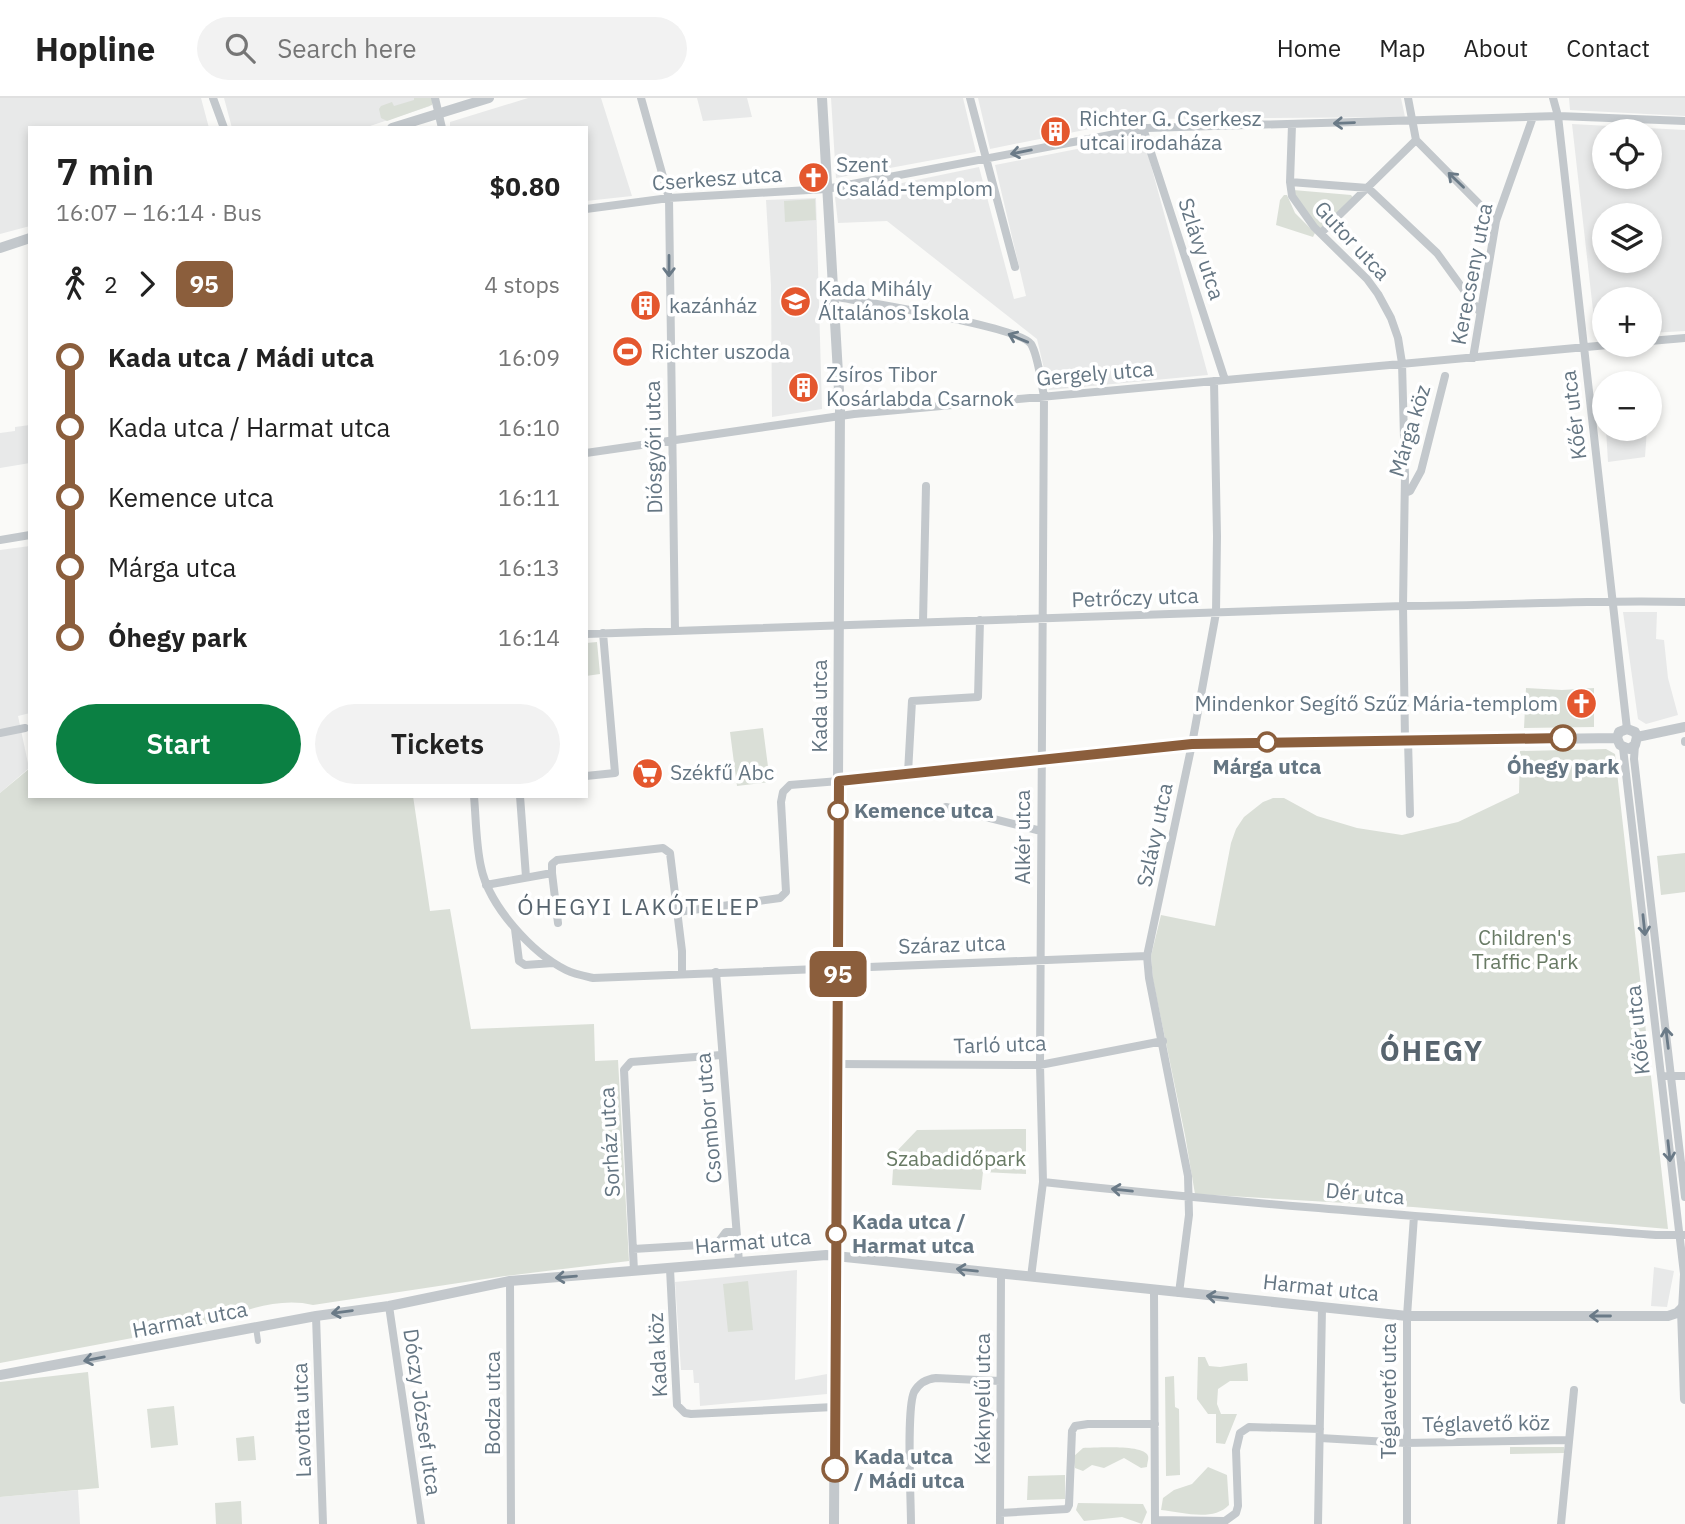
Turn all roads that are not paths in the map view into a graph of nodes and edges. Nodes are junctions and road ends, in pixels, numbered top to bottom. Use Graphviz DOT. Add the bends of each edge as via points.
graph roads {
  1 [pos="213,98"];
  2 [pos="435,98"];
  3 [pos="489,98"];
  4 [pos="641,98"];
  5 [pos="822,98"];
  6 [pos="970,98"];
  7 [pos="1408,98"];
  8 [pos="1553,98"];
  9 [pos="439,113"];
  10 [pos="1558,116"];
  11 [pos="1532,117"];
  12 [pos="1412,120"];
  13 [pos="1685,121"];
  14 [pos="1292,125"];
  15 [pos="223,126"];
  16 [pos="398,126"];
  17 [pos="442,126"];
  18 [pos="1143,128"];
  19 [pos="1416,140"];
  20 [pos="986,159"];
  21 [pos="1290,182"];
  22 [pos="1368,188"];
  23 [pos="826,189"];
  24 [pos="669,198"];
  25 [pos="588,209"];
  26 [pos="1496,221"];
  27 [pos="1321,233"];
  28 [pos="28,239"];
  29 [pos="0,247"];
  30 [pos="1015,267"];
  31 [pos="833,296"];
  32 [pos="1479,311"];
  33 [pos="1685,338"];
  34 [pos="1662,340"];
  35 [pos="1592,346"];
  36 [pos="1584,347"];
  37 [pos="1473,358"];
  38 [pos="1402,363"];
  39 [pos="1445,376"];
  40 [pos="1225,380"];
  41 [pos="1214,381"];
  42 [pos="1044,396"];
  43 [pos="840,415"];
  44 [pos="671,440"];
  45 [pos="588,453"];
  46 [pos="926,486"];
  47 [pos="1405,493"];
  48 [pos="28,535"];
  49 [pos="0,540"];
  50 [pos="1614,600"];
  51 [pos="1685,602"];
  52 [pos="1403,606"];
  53 [pos="1216,613"];
  54 [pos="1042,618"];
  55 [pos="980,620"];
  56 [pos="923,622"];
  57 [pos="839,625"];
  58 [pos="675,631"];
  59 [pos="603,633"];
  60 [pos="588,634"];
  61 [pos="1685,727"];
  62 [pos="25,728"];
  63 [pos="1627,729"];
  64 [pos="0,733"];
  65 [pos="1617,738"];
  66 [pos="1407,740"];
  67 [pos="1636,741"];
  68 [pos="1192,744"];
  69 [pos="1623,748"];
  70 [pos="1041,760"];
  71 [pos="908,774"];
  72 [pos="588,776"];
  73 [pos="839,781"];
  74 [pos="474,798"];
  75 [pos="520,798"];
  76 [pos="946,807"];
  77 [pos="1410,814"];
  78 [pos="1041,831"];
  79 [pos="552,873"];
  80 [pos="526,877"];
  81 [pos="486,885"];
  82 [pos="678,912"];
  83 [pos="558,923"];
  84 [pos="515,929"];
  85 [pos="1147,956"];
  86 [pos="1040,958"];
  87 [pos="553,963"];
  88 [pos="838,967"];
  89 [pos="716,972"];
  90 [pos="682,973"];
  91 [pos="1163,1041"];
  92 [pos="721,1055"];
  93 [pos="837,1064"];
  94 [pos="1040,1065"];
  95 [pos="1672,1076"];
  96 [pos="1685,1076"];
  97 [pos="1661,1077"];
  98 [pos="1043,1182"];
  99 [pos="1685,1197"];
  100 [pos="1189,1198"];
  101 [pos="1414,1216"];
  102 [pos="736,1232"];
  103 [pos="1681,1235"];
  104 [pos="633,1250"];
  105 [pos="836,1256"];
  106 [pos="739,1262"];
  107 [pos="670,1269"];
  108 [pos="634,1271"];
  109 [pos="1001,1273"];
  110 [pos="1031,1277"];
  111 [pos="510,1282"];
  112 [pos="1154,1290"];
  113 [pos="1179,1293"];
  114 [pos="389,1306"];
  115 [pos="1322,1308"];
  116 [pos="1683,1313"];
  117 [pos="316,1316"];
  118 [pos="1407,1316"];
  119 [pos="256,1327"];
  120 [pos="258,1341"];
  121 [pos="0,1375"];
  122 [pos="1000,1381"];
  123 [pos="1574,1390"];
  124 [pos="1685,1399"];
  125 [pos="835,1407"];
  126 [pos="1155,1424"];
  127 [pos="1320,1434"];
  128 [pos="1569,1440"];
  129 [pos="1406,1443"];
  130 [pos="1000,1513"];
  131 [pos="1155,1522"];
  132 [pos="323,1524"];
  133 [pos="421,1524"];
  134 [pos="512,1524"];
  135 [pos="834,1524"];
  136 [pos="911,1524"];
  137 [pos="1000,1524"];
  138 [pos="1318,1524"];
  139 [pos="1407,1524"];
  140 [pos="1561,1524"];
  1 -- 15 [label="street"];
  2 -- 9 [label="street"];
  3 -- 9 [label="street"];
  4 -- 24 [label="street, Diósgyőri utca"];
  5 -- 23 [label="street, Kada utca"];
  6 -- 20 [label="street"];
  7 -- 12 [label="street"];
  8 -- 10 [label="street, Kőér utca"];
  9 -- 16 [label="street"];
  9 -- 17 [label="street"];
  10 -- 11 [label="street, Cserkesz utca"];
  10 -- 13 [label="street, Cserkesz utca"];
  10 -- 36 [label="street, Kőér utca"];
  11 -- 12 [label="street, Cserkesz utca"];
  11 -- 26 [label="street, Kerecseny utca"];
  12 -- 14 [label="street, Cserkesz utca, one-way"];
  12 -- 19 [label="street"];
  14 -- 18 [label="street, Cserkesz utca"];
  14 -- 21 [label="street"];
  18 -- 20 [label="street, Cserkesz utca, one-way"];
  18 -- 40 [label="street, Szlávy utca"];
  19 -- 22 [label="street"];
  26 -- 19 [label="street, one-way"];
  20 -- 23 [label="street, Cserkesz utca"];
  20 -- 30 [label="street"];
  21 -- 22 [label="street"];
  21 -- 27 [label="street, Gutor utca" via="1299,209"];
  22 -- 27 [label="street"];
  22 -- 32 [label="street" via="1437,253"];
  23 -- 24 [label="street, Cserkesz utca"];
  23 -- 31 [label="street, Kada utca"];
  24 -- 25 [label="street, Cserkesz utca"];
  24 -- 44 [label="street, Diósgyőri utca, one-way"];
  26 -- 32 [label="street, Kerecseny utca"];
  27 -- 38 [label="street, Gutor utca" via="1378,294 1396,328"];
  28 -- 29 [label="street"];
  42 -- 31 [label="street, Alkér utca, one-way" via="1033,348 1024,338 979,324"];
  31 -- 43 [label="street, Kada utca"];
  32 -- 37 [label="street, Kerecseny utca"];
  33 -- 34 [label="street"];
  35 -- 36 [label="street, Gergely utca"];
  36 -- 37 [label="street, Gergely utca"];
  36 -- 50 [label="street, Kőér utca"];
  37 -- 38 [label="street, Gergely utca"];
  38 -- 40 [label="street, Gergely utca"];
  38 -- 47 [label="street"];
  39 -- 47 [label="street, Márga köz" via="1421,471"];
  40 -- 41 [label="street, Gergely utca"];
  41 -- 42 [label="street, Gergely utca"];
  41 -- 53 [label="street, Szlávy utca"];
  42 -- 43 [label="street, Gergely utca"];
  42 -- 54 [label="street, Alkér utca"];
  43 -- 44 [label="street, Gergely utca"];
  43 -- 57 [label="street, Kada utca"];
  44 -- 45 [label="street, Gergely utca"];
  44 -- 58 [label="street, Diósgyőri utca"];
  46 -- 56 [label="street"];
  47 -- 52 [label="street"];
  48 -- 49 [label="street"];
  50 -- 51 [label="street, Petrőczy utca"];
  50 -- 52 [label="street, Petrőczy utca"];
  50 -- 63 [label="street, Kőér utca"];
  52 -- 53 [label="street, Petrőczy utca"];
  52 -- 66 [label="street"];
  53 -- 54 [label="street, Petrőczy utca"];
  53 -- 68 [label="street, Szlávy utca"];
  54 -- 55 [label="street, Petrőczy utca"];
  54 -- 70 [label="street, Alkér utca"];
  55 -- 56 [label="street, Petrőczy utca"];
  55 -- 71 [label="street" via="978,697 912,701"];
  56 -- 57 [label="street, Petrőczy utca"];
  57 -- 58 [label="street, Petrőczy utca"];
  57 -- 73 [label="street, Kada utca"];
  58 -- 59 [label="street, Petrőczy utca"];
  59 -- 60 [label="street, Petrőczy utca"];
  59 -- 72 [label="street" via="615,773"];
  61 -- 67 [label="street"];
  62 -- 64 [label="street"];
  63 -- 65 [label="street"];
  63 -- 67 [label="street" via="1635,732"];
  65 -- 66 [label="street"];
  65 -- 69 [label="street"];
  66 -- 68 [label="street"];
  66 -- 77 [label="street"];
  67 -- 69 [label="street" via="1629,749"];
  95 -- 67 [label="street, Kőér utca, one-way" via="1634,759"];
  68 -- 70 [label="street"];
  68 -- 85 [label="street, Szlávy utca"];
  69 -- 97 [label="street, Kőér utca, one-way"];
  70 -- 71 [label="street"];
  70 -- 78 [label="street, Alkér utca"];
  71 -- 73 [label="street"];
  73 -- 82 [label="street" via="790,785 783,792 786,892 780,898"];
  73 -- 88 [label="street, Kada utca"];
  74 -- 81 [label="street"];
  75 -- 80 [label="street"];
  76 -- 78 [label="street"];
  78 -- 86 [label="street, Alkér utca"];
  79 -- 80 [label="street"];
  79 -- 82 [label="street" via="557,860 663,848 670,853"];
  79 -- 83 [label="street"];
  80 -- 81 [label="street"];
  81 -- 84 [label="street"];
  82 -- 90 [label="street"];
  84 -- 87 [label="street"];
  84 -- 87 [label="street" via="519,961 525,965"];
  85 -- 86 [label="street, Száraz utca"];
  85 -- 91 [label="street, Szlávy utca"];
  86 -- 88 [label="street, Száraz utca"];
  86 -- 94 [label="street, Alkér utca"];
  87 -- 90 [label="street, Száraz utca" via="593,978"];
  88 -- 89 [label="street, Száraz utca"];
  88 -- 93 [label="street, Kada utca"];
  89 -- 90 [label="street, Száraz utca"];
  89 -- 92 [label="street, Csombor utca"];
  91 -- 94 [label="street, Tarló utca"];
  91 -- 100 [label="street, Szlávy utca"];
  92 -- 102 [label="street, Csombor utca"];
  92 -- 104 [label="street, Sorház utca" via="631,1062 624,1070"];
  93 -- 94 [label="street, Tarló utca"];
  93 -- 105 [label="street, Kada utca"];
  94 -- 98 [label="street, Alkér utca"];
  95 -- 96 [label="street"];
  95 -- 97 [label="street"];
  95 -- 99 [label="street, Kőér utca"];
  97 -- 103 [label="street, Kőér utca, one-way"];
  100 -- 98 [label="street, Dér utca, one-way"];
  98 -- 110 [label="street, Alkér utca"];
  100 -- 101 [label="street, Dér utca"];
  100 -- 113 [label="street, Szlávy utca"];
  101 -- 103 [label="street, Dér utca"];
  101 -- 118 [label="street, Téglavető utca"];
  102 -- 104 [label="street" via="726,1232 717,1244"];
  102 -- 106 [label="street, Csombor utca"];
  103 -- 116 [label="street, Kőér utca"];
  104 -- 108 [label="street, Sorház utca"];
  105 -- 106 [label="street, Harmat utca"];
  109 -- 105 [label="street, Harmat utca, one-way"];
  105 -- 125 [label="street, Kada utca"];
  106 -- 107 [label="street, Harmat utca"];
  107 -- 108 [label="street, Harmat utca"];
  107 -- 125 [label="street, Kada köz" via="680,1409 691,1415"];
  108 -- 111 [label="street, Harmat utca, one-way"];
  109 -- 110 [label="street, Harmat utca"];
  109 -- 122 [label="street, Kéknyelű utca"];
  110 -- 112 [label="street, Harmat utca"];
  111 -- 114 [label="street, Harmat utca"];
  111 -- 134 [label="street, Bodza utca"];
  112 -- 113 [label="street, Harmat utca"];
  112 -- 126 [label="street"];
  115 -- 113 [label="street, Harmat utca, one-way"];
  114 -- 117 [label="street, Harmat utca, one-way"];
  114 -- 133 [label="street, Dóczy József utca"];
  115 -- 118 [label="street, Harmat utca"];
  115 -- 127 [label="street"];
  116 -- 118 [label="street, Harmat utca, one-way"];
  116 -- 124 [label="street"];
  117 -- 119 [label="street, Harmat utca"];
  117 -- 132 [label="street, Lavotta utca"];
  118 -- 129 [label="street, Téglavető utca"];
  119 -- 120 [label="street"];
  119 -- 121 [label="street, Harmat utca, one-way"];
  122 -- 130 [label="street, Kéknyelű utca"];
  122 -- 136 [label="street" via="936,1377 915,1391"];
  123 -- 128 [label="street"];
  125 -- 135 [label="street, Kada utca"];
  126 -- 130 [label="street" via="1075,1426 1067,1509"];
  126 -- 131 [label="street"];
  127 -- 129 [label="street, Téglavető köz"];
  127 -- 131 [label="street, Téglavető köz" via="1249,1427 1240,1433 1236,1450 1238,1506 1233,1517"];
  127 -- 138 [label="street"];
  128 -- 129 [label="street, Téglavető köz"];
  128 -- 140 [label="street"];
  129 -- 139 [label="street, Téglavető utca"];
  130 -- 137 [label="street, Kéknyelű utca"];
}
